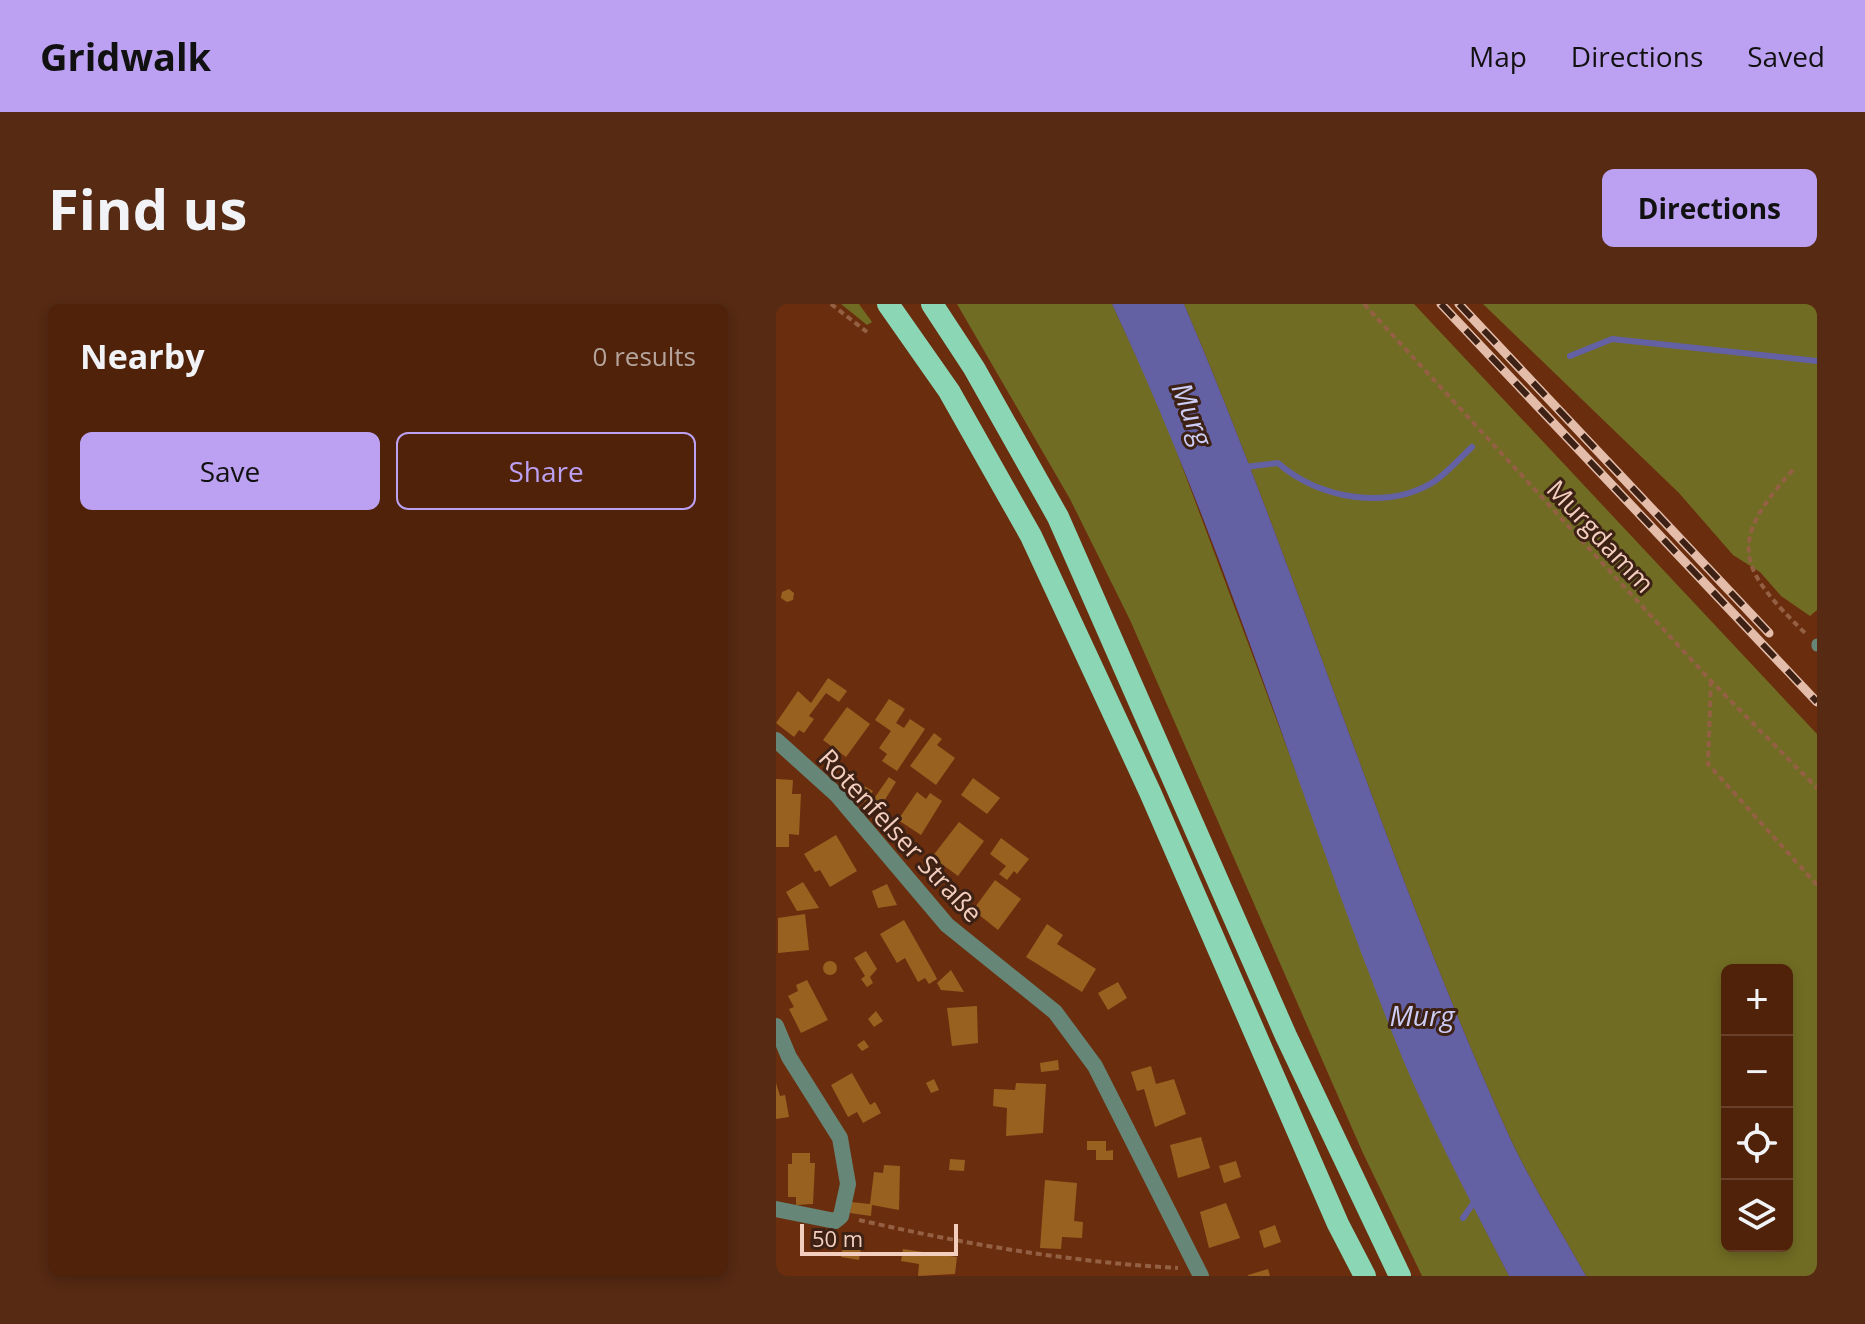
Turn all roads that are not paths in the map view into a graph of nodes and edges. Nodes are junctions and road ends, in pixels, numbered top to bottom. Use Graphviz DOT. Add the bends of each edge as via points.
graph roads {
  1 [pos="888,304"];
  2 [pos="932,304"];
  3 [pos="776,740"];
  4 [pos="776,1026"];
  5 [pos="776,1209"];
  6 [pos="1199,1273"];
  7 [pos="1365,1276"];
  8 [pos="1400,1276"];
  1 -- 7 [label="highway" via="949,391 1031,536"];
  2 -- 8 [label="highway" via="1058,517 1286,1036"];
  3 -- 6 [label="street, Rotenfelser Straße" via="837,795 947,925 1055,1012 1095,1066"];
  4 -- 5 [label="street" via="789,1057 840,1138 848,1184 841,1216 835,1221"];
}
